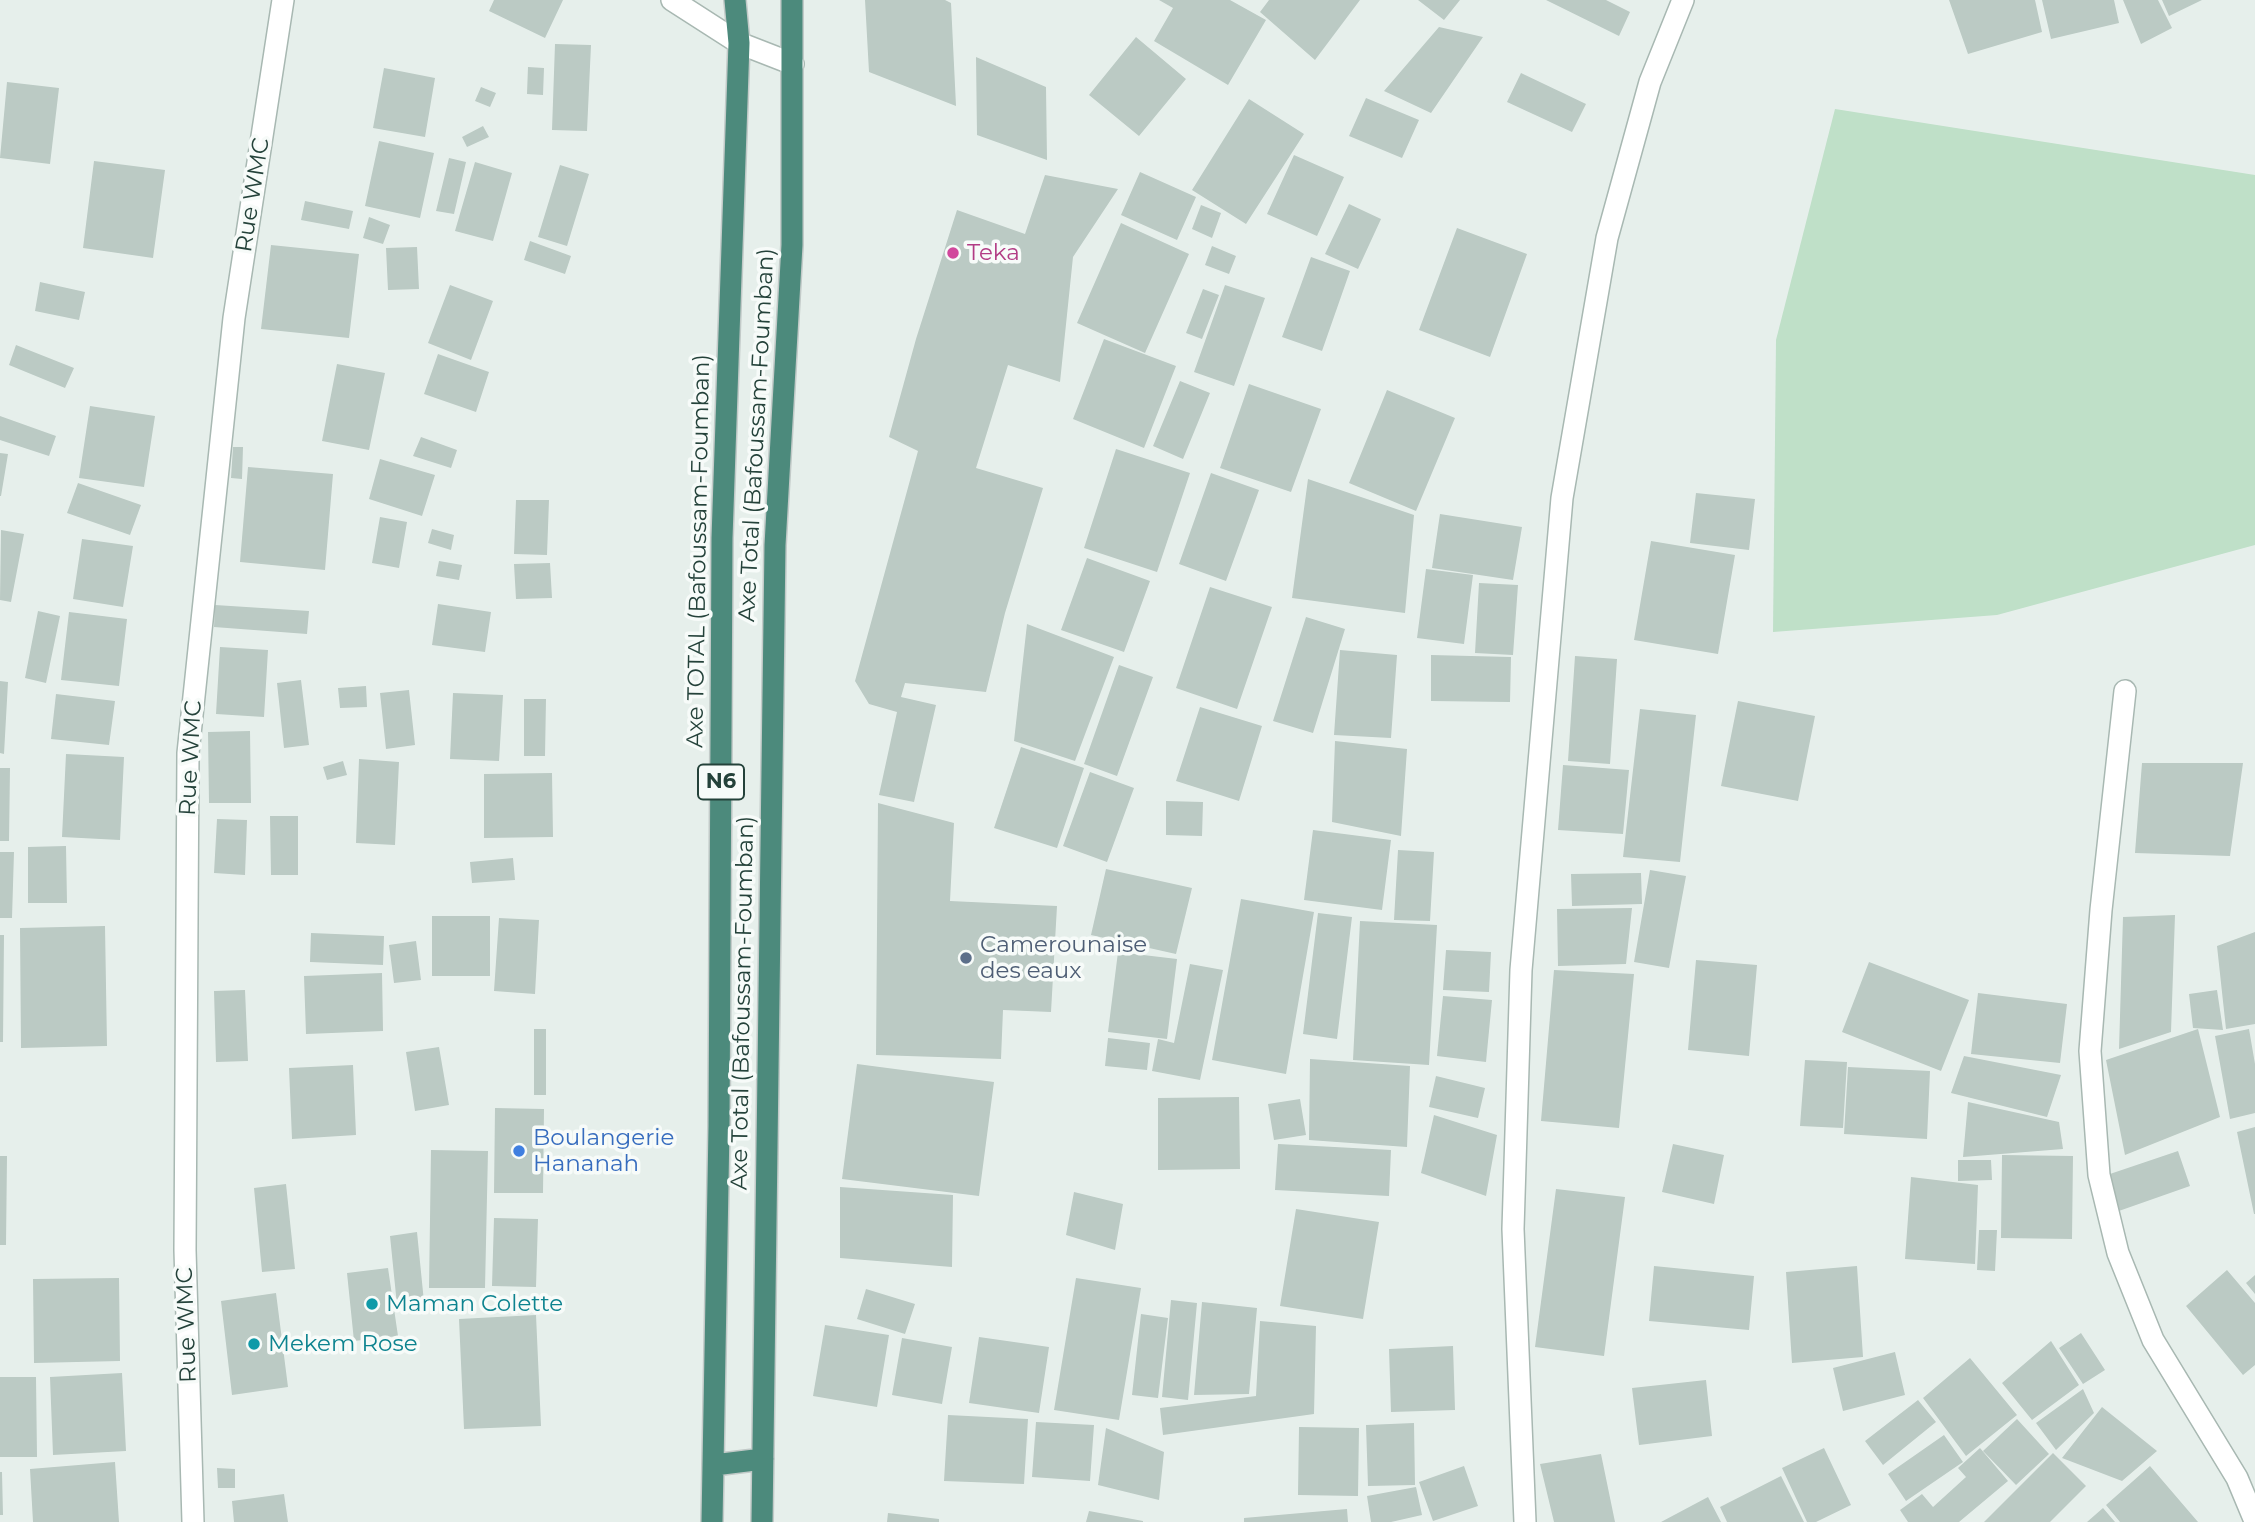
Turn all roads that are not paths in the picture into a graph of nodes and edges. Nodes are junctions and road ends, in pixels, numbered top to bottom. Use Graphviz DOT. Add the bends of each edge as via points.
graph roads {
  1 [pos="283,0"];
  2 [pos="672,0"];
  3 [pos="735,0"];
  4 [pos="792,0"];
  5 [pos="1683,0"];
  6 [pos="739,43"];
  7 [pos="793,64"];
  8 [pos="2125,691"];
  9 [pos="763,1459"];
  10 [pos="714,1465"];
  11 [pos="2255,1521"];
  12 [pos="192,1522"];
  13 [pos="712,1522"];
  14 [pos="762,1522"];
  15 [pos="1525,1522"];
  1 -- 12 [label="street, Rue WMC" via="234,318 188,753 185,1250"];
  2 -- 6 [label="street"];
  3 -- 6 [label="highway, N6"];
  4 -- 7 [label="highway, N6"];
  5 -- 15 [label="street" via="1650,82 1607,238 1562,498 1520,984 1513,1229"];
  6 -- 7 [label="street"];
  6 -- 10 [label="highway, Axe TOTAL (Bafoussam-Foumban) / N6" via="722,538"];
  7 -- 9 [label="highway, Axe Total (Bafoussam-Foumban) / N6" via="792,245 775,545"];
  8 -- 11 [label="street" via="2090,1051 2099,1175 2118,1253 2154,1340 2237,1478"];
  9 -- 10 [label="highway"];
  9 -- 14 [label="highway, Axe Total (Bafoussam-Foumban) / N6"];
  10 -- 13 [label="highway, Axe TOTAL (Bafoussam-Foumban) / N6"];
}
